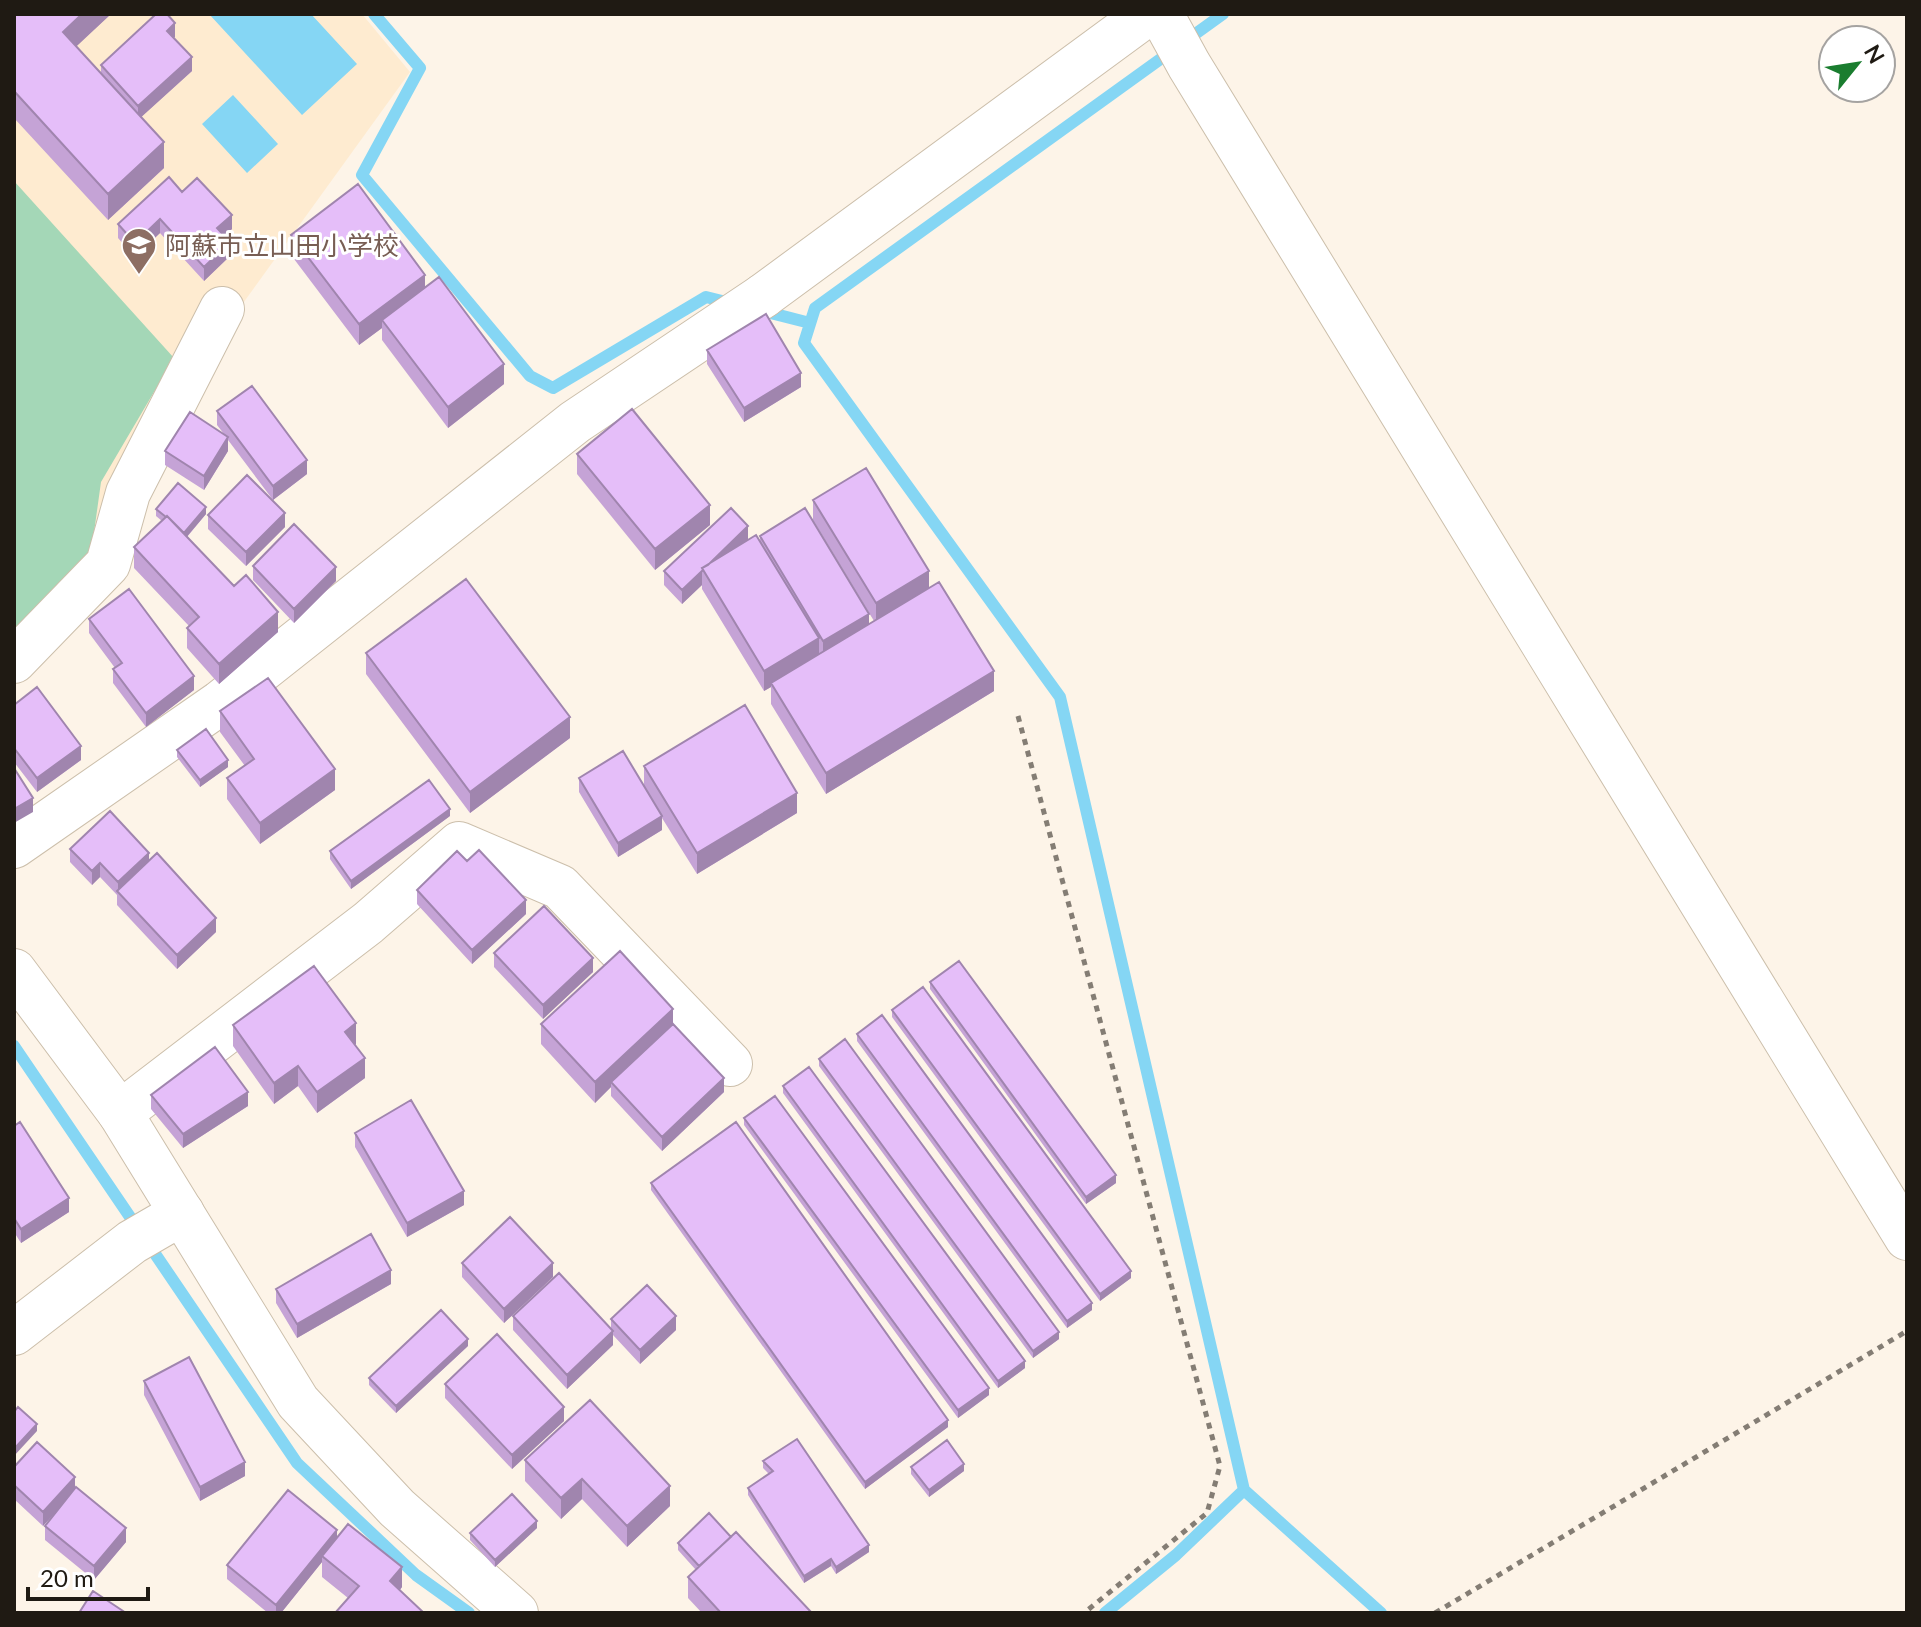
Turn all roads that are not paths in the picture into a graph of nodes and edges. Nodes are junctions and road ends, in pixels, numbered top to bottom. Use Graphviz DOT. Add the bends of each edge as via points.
graph roads {
  1 [pos="1168,32"];
  2 [pos="222,309"];
  3 [pos="14,661"];
  4 [pos="14,846"];
  5 [pos="14,971"];
  6 [pos="730,1064"];
  7 [pos="120,1113"];
  8 [pos="156,1228"];
  9 [pos="1907,1238"];
  10 [pos="14,1333"];
  11 [pos="511,1612"];
  1 -- 4 [label="street" via="575,422 220,703"];
  1 -- 9 [label="street"];
  2 -- 3 [label="street" via="128,493 108,564"];
  5 -- 7 [label="street"];
  6 -- 7 [label="street" via="560,887 459,844 368,923"];
  7 -- 8 [label="street"];
  8 -- 10 [label="street"];
  8 -- 11 [label="street" via="298,1402 397,1508"];
}
